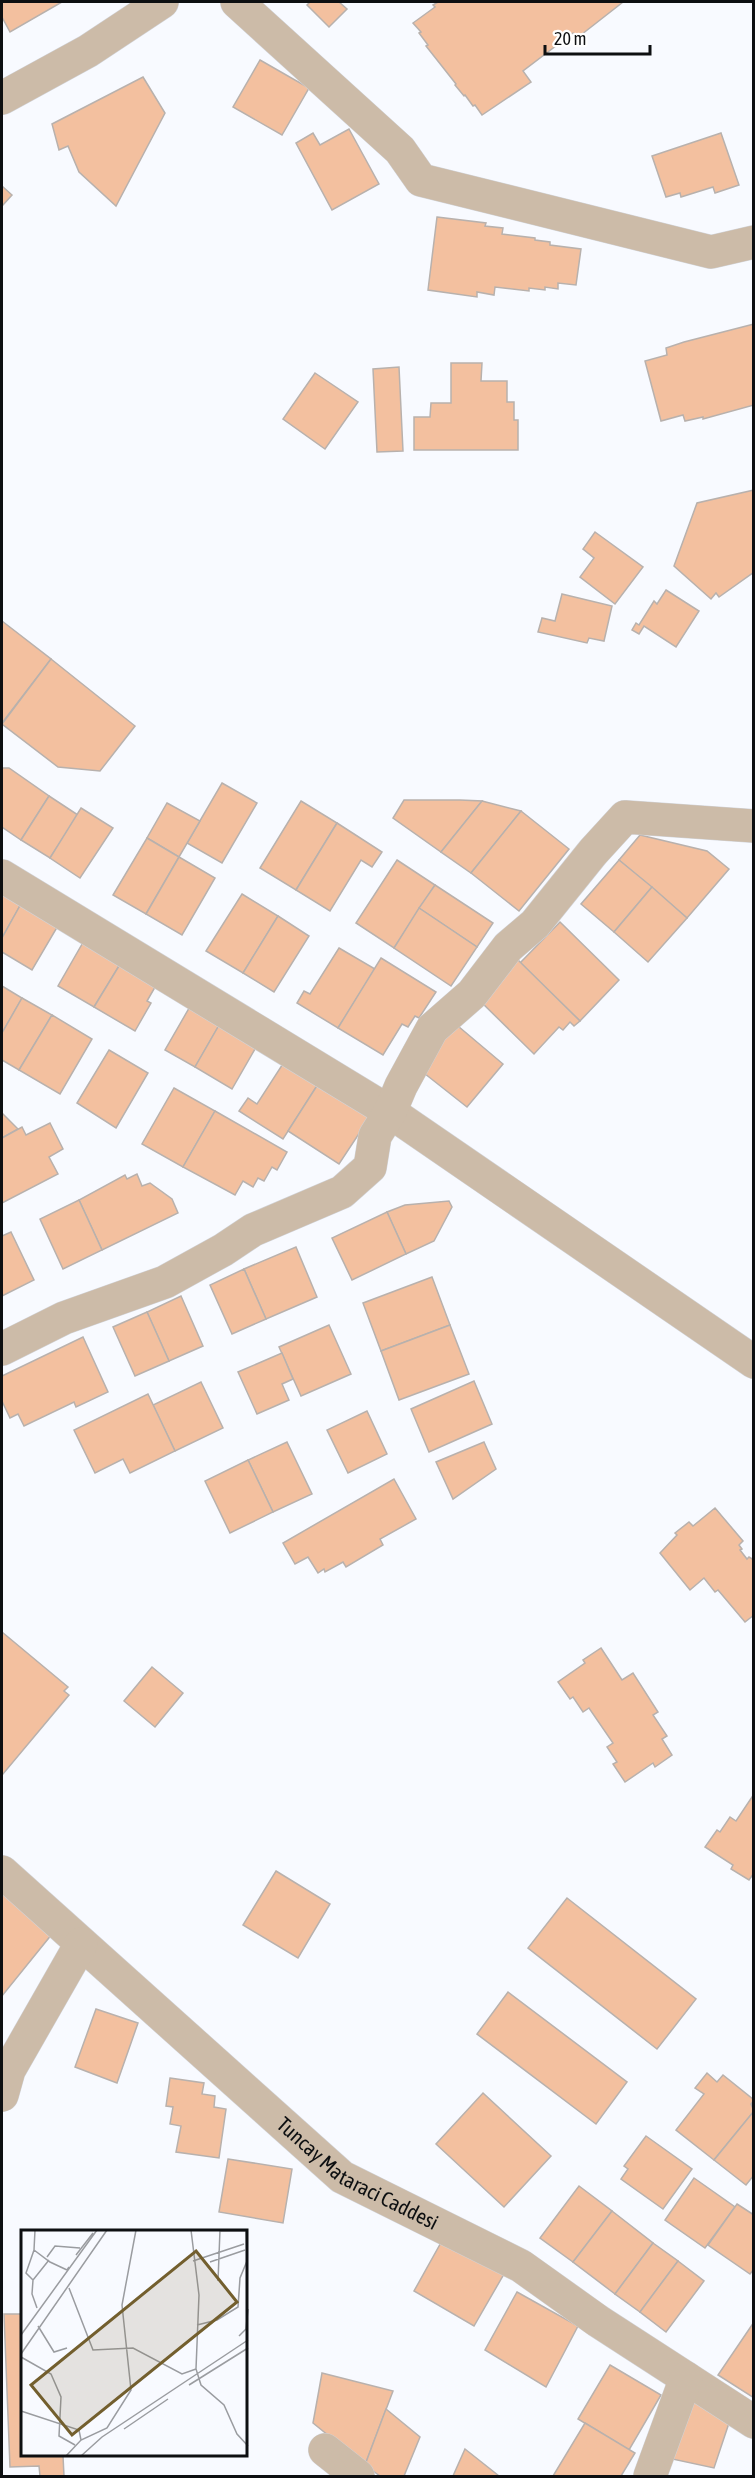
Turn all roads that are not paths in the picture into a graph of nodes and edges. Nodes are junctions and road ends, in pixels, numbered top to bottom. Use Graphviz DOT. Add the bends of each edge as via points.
graph roads {
  1 [pos="162,2"];
  2 [pos="237,2"];
  3 [pos="2,98"];
  4 [pos="753,242"];
  5 [pos="753,826"];
  6 [pos="2,876"];
  7 [pos="390,1112"];
  8 [pos="2,1349"];
  9 [pos="753,1362"];
  10 [pos="2,1872"];
  11 [pos="81,1944"];
  12 [pos="2,2095"];
  13 [pos="686,2378"];
  14 [pos="753,2422"];
  15 [pos="325,2451"];
  16 [pos="358,2476"];
  17 [pos="650,2476"];
  1 -- 3 [label="street" via="88,51"];
  2 -- 4 [label="street" via="400,150 422,180 711,252"];
  5 -- 7 [label="street" via="625,817 535,924 508,947 472,994 432,1029"];
  6 -- 7 [label="street"];
  7 -- 8 [label="street" via="375,1136 370,1167 342,1192 253,1230 165,1282 64,1318"];
  7 -- 9 [label="street"];
  10 -- 11 [label="street, Tuncay Mataraci Caddesi"];
  11 -- 12 [label="street" via="9,2070"];
  11 -- 13 [label="street, Tuncay Mataraci Caddesi" via="342,2177 521,2266"];
  13 -- 14 [label="street, Tuncay Mataraci Caddesi"];
  13 -- 17 [label="street"];
  15 -- 16 [label="street"];
}
